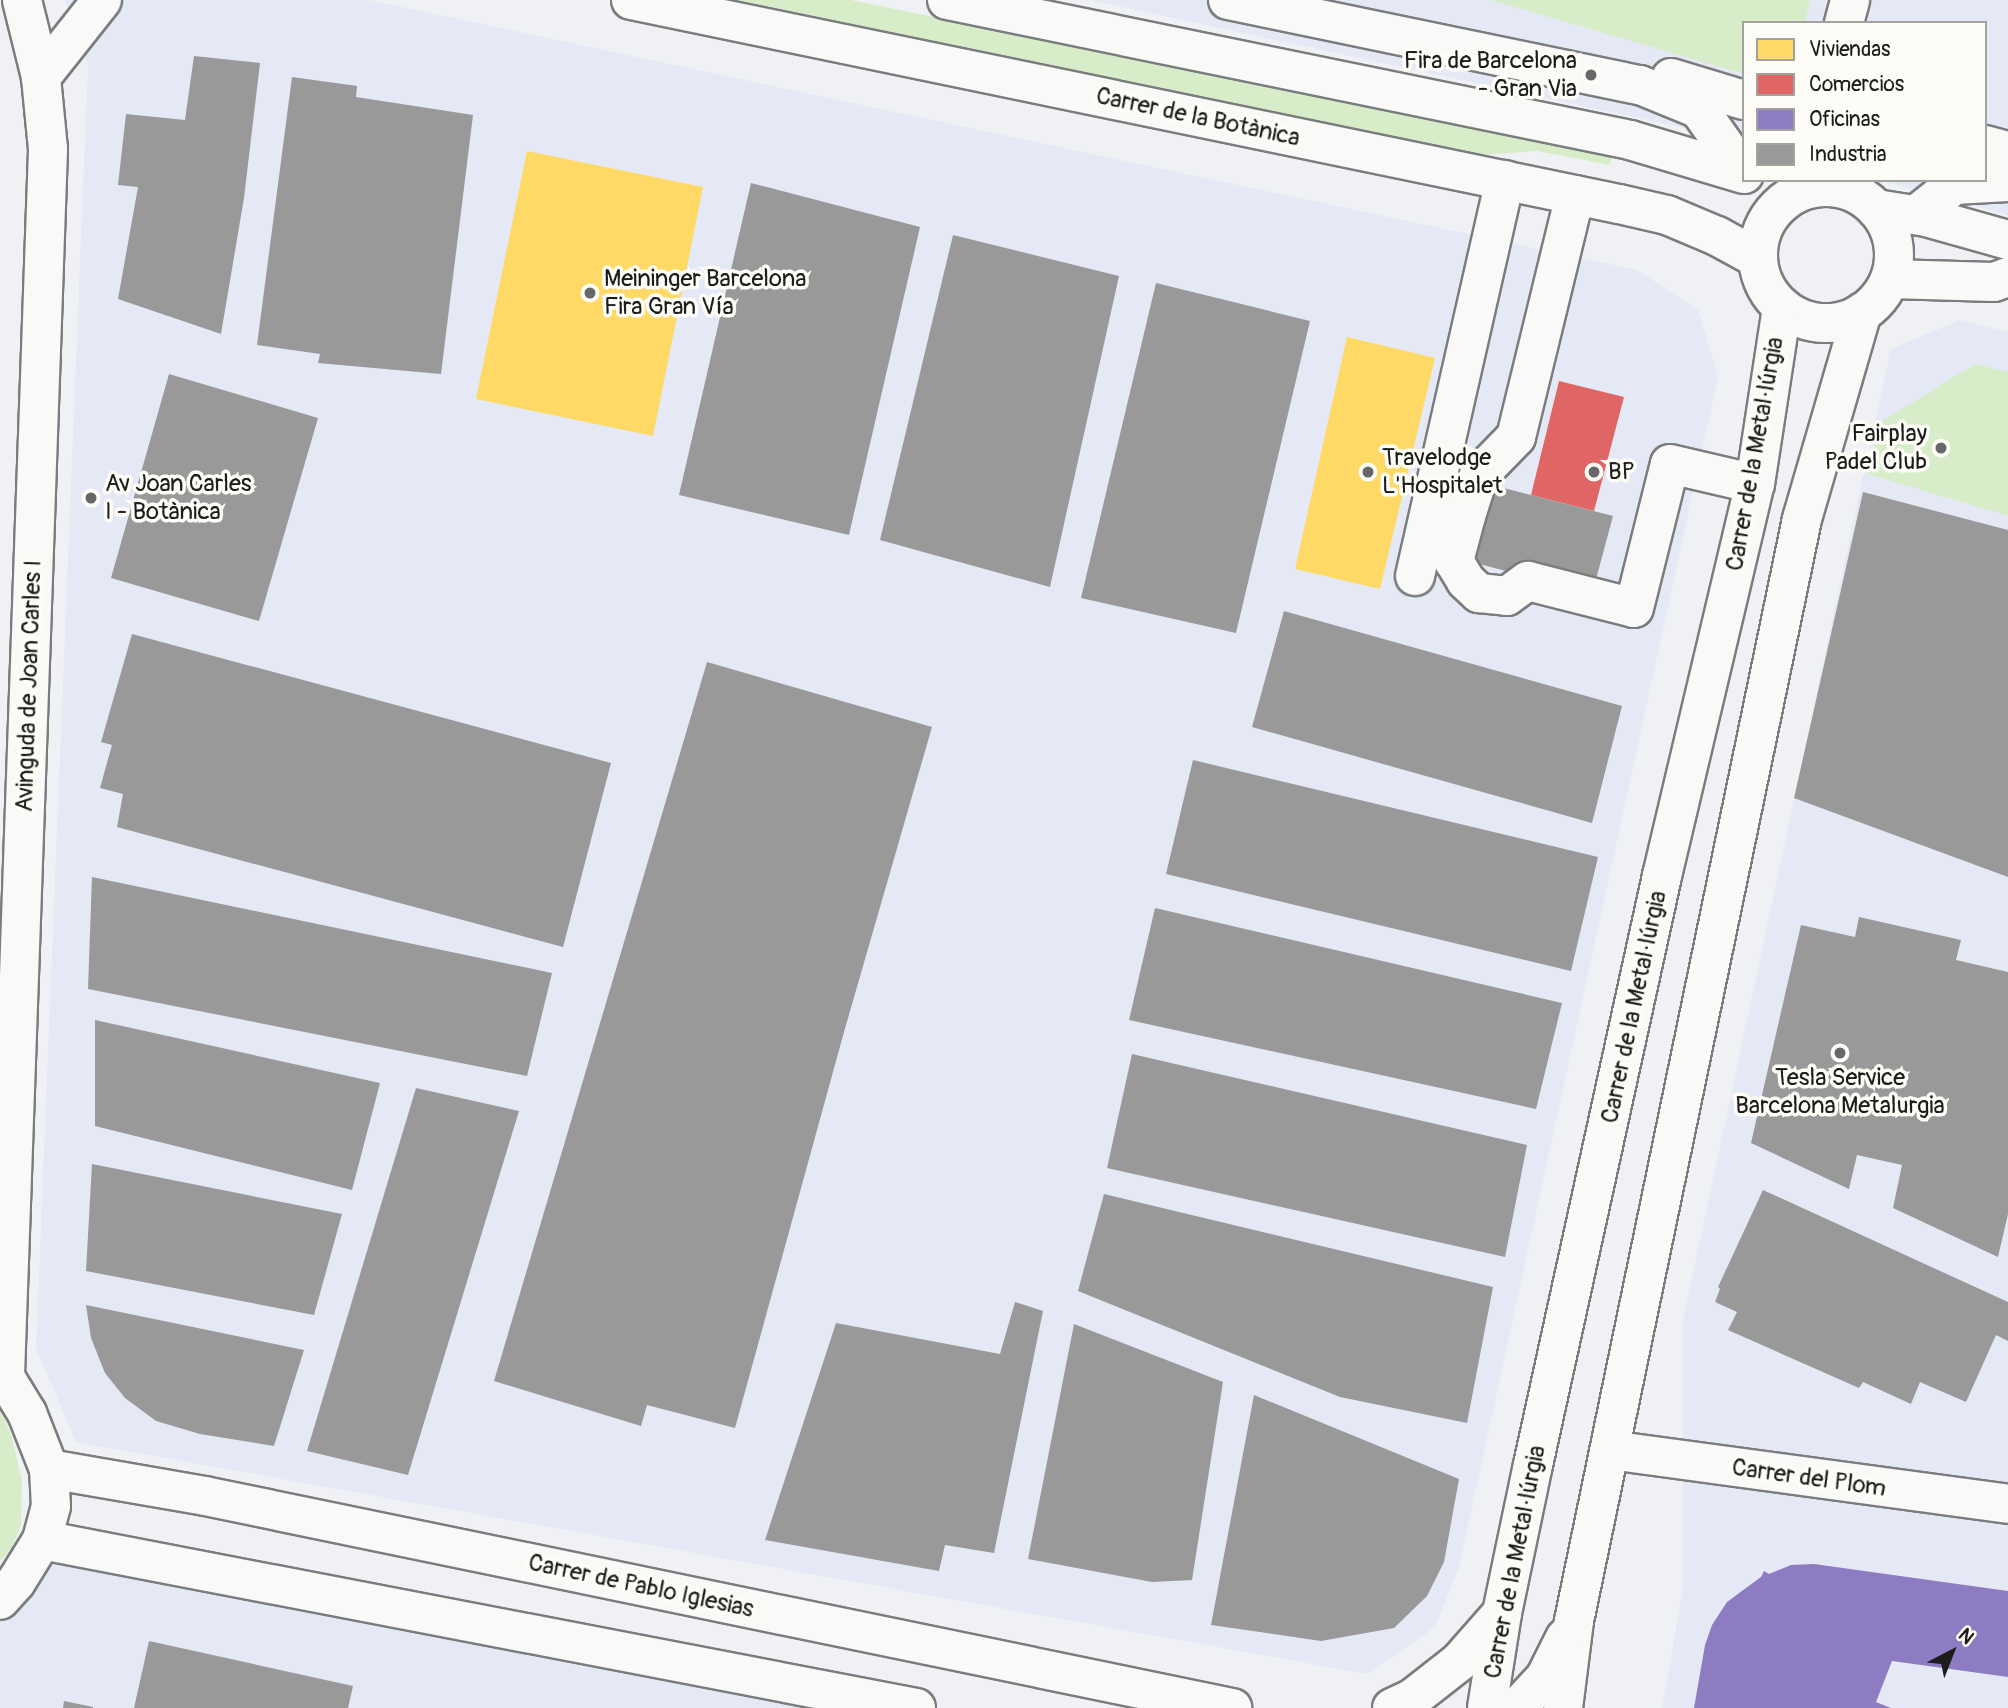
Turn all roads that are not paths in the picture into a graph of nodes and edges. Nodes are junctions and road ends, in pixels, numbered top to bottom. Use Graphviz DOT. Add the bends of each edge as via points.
graph roads {
  1 [pos="22,0"];
  2 [pos="102,0"];
  3 [pos="631,0"];
  4 [pos="947,0"];
  5 [pos="1228,0"];
  6 [pos="1285,0"];
  7 [pos="1850,0"];
  8 [pos="1078,12"];
  9 [pos="1845,21"];
  10 [pos="41,77"];
  11 [pos="1742,99"];
  12 [pos="1987,145"];
  13 [pos="2008,150"];
  14 [pos="1742,171"];
  15 [pos="1742,173"];
  16 [pos="1506,180"];
  17 [pos="2008,181"];
  18 [pos="1775,182"];
  19 [pos="1805,187"];
  20 [pos="1575,195"];
  21 [pos="1876,209"];
  22 [pos="1921,216"];
  23 [pos="2008,240"];
  24 [pos="1757,258"];
  25 [pos="2008,277"];
  26 [pos="1890,279"];
  27 [pos="1782,307"];
  28 [pos="1862,313"];
  29 [pos="1755,484"];
  30 [pos="1415,576"];
  31 [pos="3,1372"];
  32 [pos="1610,1450"];
  33 [pos="49,1469"];
  34 [pos="2008,1504"];
  35 [pos="42,1540"];
  36 [pos="0,1600"];
  37 [pos="1502,1613"];
  38 [pos="1574,1621"];
  39 [pos="916,1708"];
  40 [pos="1232,1708"];
  41 [pos="1392,1708"];
  42 [pos="1487,1708"];
  43 [pos="1517,1708"];
  44 [pos="1563,1708"];
  1 -- 10 [label="street, Avinguda de Joan Carles I"];
  2 -- 10 [label="street"];
  3 -- 16 [label="street, Carrer de la Botànica"];
  4 -- 8 [label="street"];
  5 -- 14 [label="street" via="1640,85 1699,109"];
  6 -- 11 [label="street" via="1642,70"];
  7 -- 9 [label="street"];
  8 -- 15 [label="street" via="1630,141"];
  10 -- 31 [label="street, Avinguda de Joan Carles I" via="48,149"];
  12 -- 13 [label="street"];
  16 -- 20 [label="street, Carrer de la Botànica"];
  16 -- 30 [label="street"];
  17 -- 22 [label="street" via="1954,185"];
  18 -- 19 [label="street"];
  19 -- 21 [label="street" via="1831,187 1856,194"];
  19 -- 24 [label="street" via="1769,218"];
  20 -- 24 [label="street, Carrer de la Botànica" via="1667,215"];
  20 -- 29 [label="street" via="1516,437 1479,475 1466,516 1454,561 1466,581 1479,593 1507,596 1528,581 1634,608 1670,464"];
  21 -- 22 [label="street"];
  21 -- 26 [label="street" via="1891,234"];
  22 -- 23 [label="street"];
  24 -- 27 [label="street" via="1769,293"];
  25 -- 26 [label="street" via="1994,282"];
  26 -- 28 [label="street" via="1874,304"];
  27 -- 28 [label="street" via="1800,319 1821,323"];
  27 -- 29 [label="street, Carrer de la Metal·lúrgia"];
  28 -- 32 [label="street" via="1802,519"];
  29 -- 37 [label="street, Carrer de la Metal·lúrgia" via="1662,876"];
  31 -- 33 [label="street" via="27,1413"];
  32 -- 34 [label="street, Carrer del Plom"];
  32 -- 38 [label="street"];
  33 -- 35 [label="street" via="51,1506"];
  33 -- 40 [label="street, Carrer de Pablo Iglesias" via="205,1496"];
  35 -- 36 [label="street"];
  35 -- 39 [label="street"];
  37 -- 41 [label="street" via="1459,1662 1413,1698"];
  37 -- 42 [label="street, Carrer de la Metal·lúrgia"];
  38 -- 43 [label="street" via="1545,1678"];
  38 -- 44 [label="street"];
}
